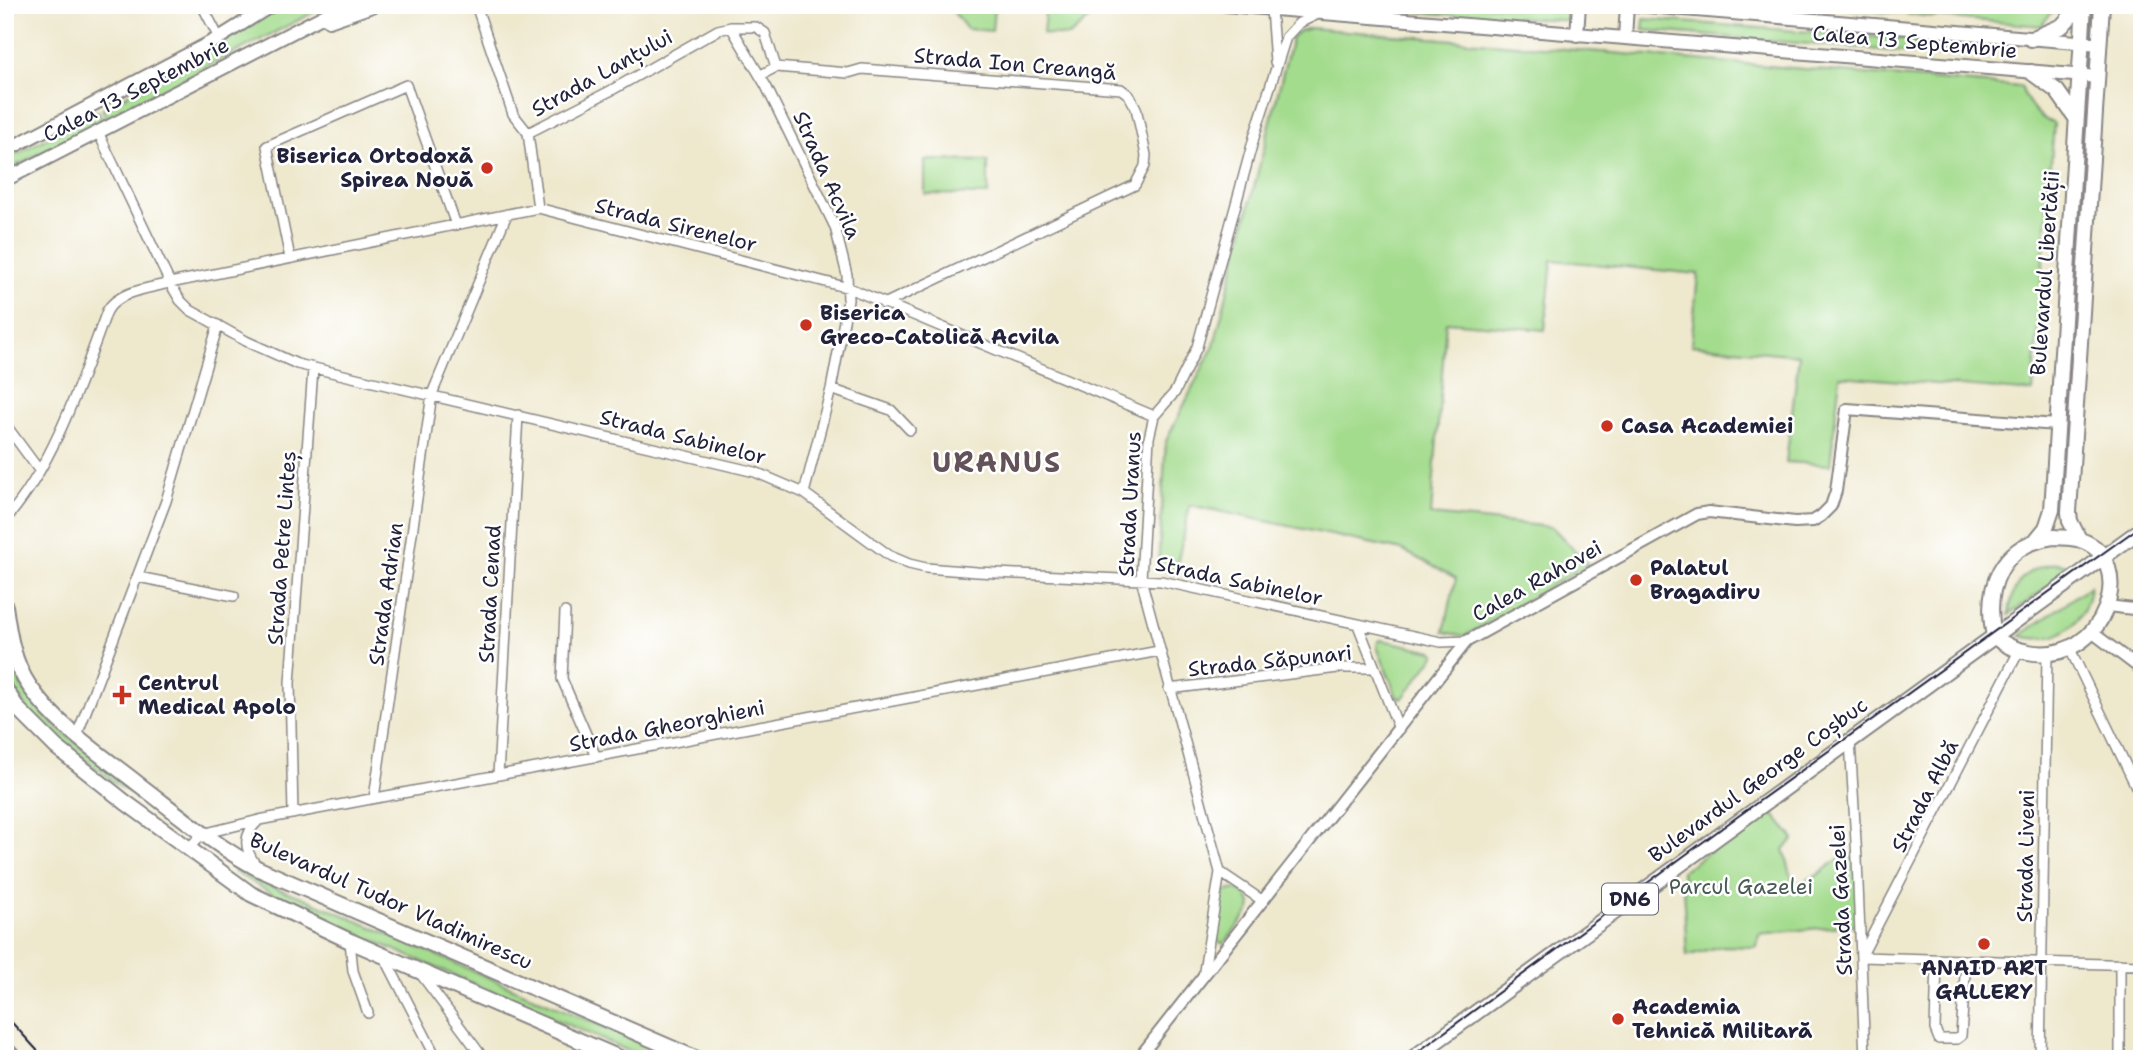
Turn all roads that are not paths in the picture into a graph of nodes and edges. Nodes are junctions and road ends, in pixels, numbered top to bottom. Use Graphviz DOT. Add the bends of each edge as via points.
graph roads {
  1 [pos="202,5"];
  2 [pos="272,5"];
  3 [pos="345,5"];
  4 [pos="375,5"];
  5 [pos="476,5"];
  6 [pos="1226,5"];
  7 [pos="1579,5"];
  8 [pos="1627,5"];
  9 [pos="1636,5"];
  10 [pos="2082,5"];
  11 [pos="2102,5"];
  12 [pos="1276,7"];
  13 [pos="1324,14"];
  14 [pos="732,27"];
  15 [pos="1577,34"];
  16 [pos="285,35"];
  17 [pos="219,38"];
  18 [pos="1625,38"];
  19 [pos="2031,39"];
  20 [pos="2081,43"];
  21 [pos="2100,44"];
  22 [pos="776,67"];
  23 [pos="1275,68"];
  24 [pos="2031,72"];
  25 [pos="761,75"];
  26 [pos="2079,75"];
  27 [pos="2098,77"];
  28 [pos="2076,119"];
  29 [pos="98,132"];
  30 [pos="528,134"];
  31 [pos="5,151"];
  32 [pos="5,180"];
  33 [pos="538,208"];
  34 [pos="507,214"];
  35 [pos="456,225"];
  36 [pos="290,258"];
  37 [pos="170,283"];
  38 [pos="849,288"];
  39 [pos="884,304"];
  40 [pos="218,326"];
  41 [pos="313,369"];
  42 [pos="831,389"];
  43 [pos="432,394"];
  44 [pos="518,415"];
  45 [pos="1154,416"];
  46 [pos="5,424"];
  47 [pos="2057,425"];
  48 [pos="911,430"];
  49 [pos="39,470"];
  50 [pos="803,492"];
  51 [pos="5,520"];
  52 [pos="2142,529"];
  53 [pos="2037,539"];
  54 [pos="2079,540"];
  55 [pos="2104,557"];
  56 [pos="138,577"];
  57 [pos="1141,579"];
  58 [pos="234,596"];
  59 [pos="5,606"];
  60 [pos="2107,606"];
  61 [pos="2142,610"];
  62 [pos="565,612"];
  63 [pos="1358,625"];
  64 [pos="2093,633"];
  65 [pos="1994,636"];
  66 [pos="1467,641"];
  67 [pos="2070,649"];
  68 [pos="2019,650"];
  69 [pos="1159,651"];
  70 [pos="2047,655"];
  71 [pos="1375,668"];
  72 [pos="2142,670"];
  73 [pos="5,689"];
  74 [pos="1169,689"];
  75 [pos="1399,729"];
  76 [pos="77,735"];
  77 [pos="1850,740"];
  78 [pos="596,757"];
  79 [pos="498,775"];
  80 [pos="374,798"];
  81 [pos="2142,799"];
  82 [pos="293,814"];
  83 [pos="259,820"];
  84 [pos="202,834"];
  85 [pos="188,849"];
  86 [pos="259,869"];
  87 [pos="1220,872"];
  88 [pos="1263,901"];
  89 [pos="350,941"];
  90 [pos="384,956"];
  91 [pos="1861,957"];
  92 [pos="1937,960"];
  93 [pos="1966,960"];
  94 [pos="2042,962"];
  95 [pos="2120,964"];
  96 [pos="2142,965"];
  97 [pos="415,969"];
  98 [pos="1203,977"];
  99 [pos="397,981"];
  100 [pos="455,986"];
  101 [pos="442,1002"];
  102 [pos="368,1013"];
  103 [pos="5,1047"];
  104 [pos="2120,1055"];
  105 [pos="694,1058"];
  106 [pos="16,1059"];
  107 [pos="438,1059"];
  108 [pos="484,1059"];
  109 [pos="622,1059"];
  110 [pos="1138,1059"];
  111 [pos="1412,1059"];
  112 [pos="1865,1059"];
  113 [pos="2040,1059"];
  1 -- 17 [label="street"];
  2 -- 17 [label="main road, Calea 13 Septembrie"];
  3 -- 16 [label="main road, Calea 13 Septembrie"];
  4 -- 16 [label="main road, Calea 13 Septembrie"];
  5 -- 30 [label="street" via="513,114"];
  6 -- 12 [label="main road, Calea 13 Septembrie"];
  7 -- 15 [label="main road"];
  8 -- 18 [label="main road"];
  9 -- 19 [label="main road, Calea 13 Septembrie"];
  10 -- 19 [label="main road" via="2062,26"];
  10 -- 20 [label="main road, Bulevardul Libertății"];
  11 -- 21 [label="main road, Bulevardul Libertății"];
  12 -- 13 [label="main road, Calea 13 Septembrie"];
  12 -- 23 [label="street, Strada Uranus"];
  13 -- 15 [label="main road, Calea 13 Septembrie"];
  13 -- 23 [label="street, Strada Uranus" via="1293,27"];
  14 -- 22 [label="street" via="761,29"];
  14 -- 25 [label="street, Strada Acvila"];
  14 -- 30 [label="street, Strada Lanțului" via="718,30"];
  15 -- 18 [label="main road, Calea 13 Septembrie"];
  16 -- 29 [label="main road, Calea 13 Septembrie"];
  17 -- 31 [label="main road, Calea 13 Septembrie"];
  18 -- 24 [label="main road, Calea 13 Septembrie"];
  19 -- 20 [label="main road, Calea 13 Septembrie"];
  20 -- 21 [label="main road, Calea 13 Septembrie"];
  20 -- 26 [label="main road, Bulevardul Libertății"];
  21 -- 27 [label="main road, Bulevardul Libertății"];
  22 -- 25 [label="street"];
  22 -- 39 [label="street, Strada Ion Creangă" via="848,73 902,71 1121,89 1136,108 1146,155 1135,185"];
  23 -- 45 [label="street, Strada Uranus" via="1197,347 1175,392"];
  24 -- 26 [label="main road, Calea 13 Septembrie"];
  24 -- 28 [label="main road" via="2057,91"];
  25 -- 38 [label="street, Strada Acvila" via="835,227"];
  26 -- 27 [label="main road, Calea 13 Septembrie"];
  26 -- 28 [label="main road, Bulevardul Libertății"];
  27 -- 54 [label="main road, Bulevardul Libertății" via="2069,512"];
  28 -- 47 [label="main road, Bulevardul Libertății"];
  29 -- 32 [label="main road, Calea 13 Septembrie"];
  29 -- 37 [label="street, Strada Sabinelor"];
  30 -- 33 [label="street"];
  33 -- 34 [label="street, Strada Sirenelor"];
  33 -- 38 [label="street, Strada Sirenelor"];
  34 -- 35 [label="street, Strada Sirenelor"];
  34 -- 43 [label="street, Strada Adrian"];
  35 -- 36 [label="street, Strada Sirenelor"];
  35 -- 36 [label="street" via="406,85 267,146"];
  36 -- 37 [label="street, Strada Sirenelor"];
  37 -- 40 [label="street, Strada Sabinelor" via="185,306"];
  37 -- 49 [label="street, Strada Sirenelor" via="121,297 111,305 71,408"];
  38 -- 39 [label="street, Strada Sirenelor"];
  38 -- 42 [label="street, Strada Acvila"];
  39 -- 45 [label="street, Strada Sirenelor"];
  40 -- 41 [label="street, Strada Sabinelor"];
  40 -- 56 [label="street" via="166,501"];
  41 -- 43 [label="street, Strada Sabinelor"];
  41 -- 82 [label="street, Strada Petre Linteș" via="290,683"];
  42 -- 48 [label="street" via="891,410"];
  42 -- 50 [label="street, Strada Acvila"];
  43 -- 44 [label="street, Strada Sabinelor"];
  43 -- 80 [label="street, Strada Adrian"];
  44 -- 50 [label="street, Strada Sabinelor" via="755,471"];
  44 -- 79 [label="street, Strada Cenad"];
  45 -- 57 [label="street, Strada Uranus"];
  46 -- 49 [label="street"];
  47 -- 53 [label="main road, Bulevardul Libertății" via="2052,510"];
  47 -- 66 [label="street, Calea Rahovei" via="1847,409 1836,491 1831,506 1813,521 1697,514"];
  49 -- 51 [label="street, Strada Sirenelor"];
  50 -- 57 [label="street, Strada Sabinelor" via="890,556 909,564 976,572"];
  52 -- 55 [label="main road, DN6"];
  53 -- 54 [label="main road"];
  53 -- 65 [label="main road" via="2008,559 1997,576 1992,596"];
  54 -- 55 [label="main road"];
  55 -- 60 [label="main road" via="2109,576"];
  55 -- 65 [label="main road, DN6"];
  56 -- 58 [label="street"];
  56 -- 76 [label="street"];
  57 -- 63 [label="street, Strada Sabinelor" via="1202,588"];
  57 -- 69 [label="street, Strada Uranus"];
  59 -- 76 [label="main road, Bulevardul Tudor Vladimirescu" via="22,674 46,706"];
  60 -- 61 [label="street"];
  60 -- 64 [label="main road"];
  62 -- 78 [label="street" via="564,684"];
  63 -- 66 [label="street, Strada Sabinelor" via="1441,642"];
  63 -- 71 [label="street"];
  64 -- 67 [label="main road"];
  64 -- 72 [label="street"];
  65 -- 68 [label="main road"];
  65 -- 77 [label="main road, Bulevardul George Coșbuc / DN6"];
  66 -- 75 [label="street, Calea Rahovei"];
  67 -- 70 [label="main road"];
  67 -- 81 [label="street"];
  68 -- 70 [label="main road"];
  68 -- 91 [label="street, Strada Albă"];
  69 -- 74 [label="street, Strada Uranus"];
  69 -- 78 [label="street, Strada Gheorghieni"];
  70 -- 94 [label="street, Strada Liveni"];
  71 -- 74 [label="street, Strada Săpunari" via="1338,668"];
  71 -- 75 [label="street"];
  73 -- 85 [label="main road" via="56,747"];
  74 -- 87 [label="street, Strada Uranus"];
  75 -- 88 [label="street, Calea Rahovei"];
  76 -- 84 [label="main road, Bulevardul Tudor Vladimirescu"];
  77 -- 91 [label="street, Strada Gazelei"];
  77 -- 111 [label="main road, Bulevardul George Coșbuc / DN6"];
  78 -- 79 [label="street, Strada Gheorghieni"];
  79 -- 80 [label="street, Strada Gheorghieni"];
  80 -- 82 [label="street, Strada Gheorghieni"];
  82 -- 83 [label="street, Strada Gheorghieni"];
  83 -- 84 [label="street, Strada Gheorghieni"];
  83 -- 86 [label="street" via="246,839 249,855"];
  84 -- 85 [label="street"];
  84 -- 86 [label="main road, Bulevardul Tudor Vladimirescu"];
  85 -- 89 [label="main road" via="251,894"];
  86 -- 105 [label="main road, Bulevardul Tudor Vladimirescu"];
  87 -- 88 [label="street"];
  87 -- 98 [label="street, Strada Uranus"];
  88 -- 98 [label="street, Calea Rahovei"];
  89 -- 90 [label="main road"];
  89 -- 102 [label="street" via="353,971"];
  90 -- 97 [label="main road"];
  90 -- 99 [label="street"];
  91 -- 92 [label="street"];
  91 -- 112 [label="street, Strada Gazelei"];
  92 -- 93 [label="street"];
  92 -- 93 [label="street" via="1935,1029 1939,1039 1957,1039 1961,1036"];
  93 -- 94 [label="street"];
  94 -- 95 [label="street"];
  94 -- 113 [label="street, Strada Liveni"];
  95 -- 96 [label="street"];
  95 -- 104 [label="street"];
  97 -- 99 [label="street" via="399,972"];
  97 -- 100 [label="main road"];
  97 -- 101 [label="street"];
  98 -- 110 [label="street, Calea Rahovei"];
  99 -- 107 [label="street"];
  100 -- 101 [label="street" via="443,988"];
  100 -- 109 [label="main road"];
  101 -- 108 [label="street"];
  103 -- 106 [label="main road"];
}
